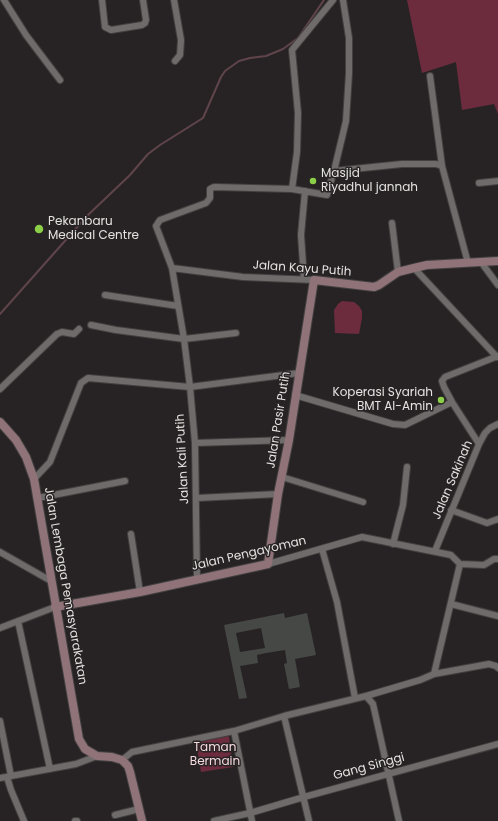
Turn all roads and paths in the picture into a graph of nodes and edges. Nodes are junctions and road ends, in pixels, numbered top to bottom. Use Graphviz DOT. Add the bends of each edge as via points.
graph roads {
  1 [pos="4,0"];
  2 [pos="102,0"];
  3 [pos="143,0"];
  4 [pos="174,0"];
  5 [pos="333,0"];
  6 [pos="343,0"];
  7 [pos="175,61"];
  8 [pos="430,76"];
  9 [pos="60,80"];
  10 [pos="442,166"];
  11 [pos="334,171"];
  12 [pos="498,181"];
  13 [pos="479,183"];
  14 [pos="292,189"];
  15 [pos="305,191"];
  16 [pos="392,223"];
  17 [pos="498,261"];
  18 [pos="481,262"];
  19 [pos="468,263"];
  20 [pos="172,268"];
  21 [pos="414,268"];
  22 [pos="398,272"];
  23 [pos="304,279"];
  24 [pos="314,280"];
  25 [pos="498,285"];
  26 [pos="105,295"];
  27 [pos="178,306"];
  28 [pos="91,325"];
  29 [pos="80,329"];
  30 [pos="236,333"];
  31 [pos="184,339"];
  32 [pos="498,357"];
  33 [pos="299,373"];
  34 [pos="190,387"];
  35 [pos="0,390"];
  36 [pos="295,395"];
  37 [pos="452,402"];
  38 [pos="0,422"];
  39 [pos="498,424"];
  40 [pos="289,440"];
  41 [pos="195,443"];
  42 [pos="479,444"];
  43 [pos="407,467"];
  44 [pos="282,477"];
  45 [pos="34,479"];
  46 [pos="125,481"];
  47 [pos="278,494"];
  48 [pos="38,498"];
  49 [pos="196,498"];
  50 [pos="363,502"];
  51 [pos="451,510"];
  52 [pos="498,520"];
  53 [pos="131,534"];
  54 [pos="393,544"];
  55 [pos="322,549"];
  56 [pos="435,551"];
  57 [pos="0,552"];
  58 [pos="498,559"];
  59 [pos="268,564"];
  60 [pos="460,564"];
  61 [pos="197,578"];
  62 [pos="51,581"];
  63 [pos="140,592"];
  64 [pos="451,604"];
  65 [pos="55,607"];
  66 [pos="498,616"];
  67 [pos="18,621"];
  68 [pos="0,628"];
  69 [pos="498,668"];
  70 [pos="434,674"];
  71 [pos="366,696"];
  72 [pos="355,698"];
  73 [pos="284,716"];
  74 [pos="0,721"];
  75 [pos="234,731"];
  76 [pos="496,745"];
  77 [pos="97,756"];
  78 [pos="122,760"];
  79 [pos="50,769"];
  80 [pos="388,773"];
  81 [pos="9,776"];
  82 [pos="0,778"];
  83 [pos="304,797"];
  84 [pos="139,809"];
  85 [pos="250,813"];
  86 [pos="114,814"];
  87 [pos="24,821"];
  88 [pos="142,821"];
  89 [pos="214,821"];
  90 [pos="252,821"];
  91 [pos="309,821"];
  92 [pos="399,821"];
  1 -- 9 [label="street" via="26,35"];
  2 -- 3 [label="street" via="105,27 110,30 145,23"];
  4 -- 7 [label="street" via="181,40 180,55"];
  5 -- 14 [label="street" via="292,50 298,113 297,152"];
  6 -- 11 [label="street" via="349,38 349,73 346,121"];
  8 -- 10 [label="street"];
  10 -- 11 [label="street" via="402,164"];
  10 -- 19 [label="street"];
  11 -- 15 [label="street" via="327,195"];
  12 -- 13 [label="street"];
  14 -- 15 [label="street"];
  14 -- 20 [label="street" via="212,188 206,203 160,220 156,223 156,229"];
  15 -- 23 [label="street" via="301,235"];
  16 -- 22 [label="street"];
  17 -- 18 [label="street, Jalan Kayu Putih"];
  18 -- 19 [label="street, Jalan Kayu Putih"];
  18 -- 25 [label="street"];
  19 -- 21 [label="street, Jalan Kayu Putih"];
  20 -- 23 [label="street, Jalan Kayu Putih" via="243,277"];
  20 -- 27 [label="street"];
  21 -- 22 [label="street, Jalan Kayu Putih"];
  21 -- 32 [label="street"];
  22 -- 24 [label="street, Jalan Kayu Putih" via="374,286"];
  23 -- 24 [label="street, Jalan Kayu Putih"];
  24 -- 33 [label="street, Jalan Pasir Putih"];
  26 -- 27 [label="street"];
  27 -- 31 [label="street"];
  28 -- 31 [label="street"];
  29 -- 35 [label="street" via="74,334 57,334"];
  30 -- 31 [label="street"];
  31 -- 34 [label="street, Jalan Kali Putih"];
  32 -- 37 [label="street" via="445,377 442,382"];
  33 -- 34 [label="street"];
  33 -- 36 [label="street, Jalan Pasir Putih"];
  34 -- 41 [label="street, Jalan Kali Putih"];
  34 -- 45 [label="street" via="88,378 81,383 50,462"];
  36 -- 37 [label="street" via="393,424 405,425"];
  36 -- 40 [label="street, Jalan Pasir Putih"];
  37 -- 42 [label="street"];
  38 -- 45 [label="street, Jalan Lembaga Pemasyarakatan" via="26,456"];
  39 -- 42 [label="street, Jalan Sakinah" via="485,433"];
  40 -- 41 [label="street"];
  40 -- 44 [label="street, Jalan Pasir Putih"];
  41 -- 49 [label="street, Jalan Kali Putih"];
  42 -- 51 [label="street, Jalan Sakinah"];
  43 -- 54 [label="street" via="403,505"];
  44 -- 47 [label="street, Jalan Pasir Putih"];
  44 -- 50 [label="street"];
  45 -- 48 [label="street, Jalan Lembaga Pemasyarakatan"];
  46 -- 48 [label="street"];
  47 -- 49 [label="street"];
  47 -- 59 [label="street, Jalan Pasir Putih"];
  48 -- 62 [label="street, Jalan Lembaga Pemasyarakatan"];
  49 -- 61 [label="street, Jalan Kali Putih"];
  51 -- 52 [label="street" via="487,523"];
  51 -- 56 [label="street, Jalan Sakinah"];
  53 -- 63 [label="street"];
  54 -- 55 [label="street" via="362,537"];
  54 -- 56 [label="street"];
  55 -- 59 [label="street, Jalan Pengayoman"];
  55 -- 72 [label="street, Jalan Pengayoman" via="336,602"];
  56 -- 60 [label="street" via="451,555"];
  57 -- 62 [label="street"];
  58 -- 60 [label="street" via="484,565"];
  59 -- 61 [label="street, Jalan Pengayoman"];
  60 -- 64 [label="street"];
  61 -- 63 [label="street, Jalan Pengayoman"];
  62 -- 65 [label="street, Jalan Lembaga Pemasyarakatan"];
  63 -- 65 [label="street, Jalan Pengayoman"];
  64 -- 66 [label="street"];
  64 -- 70 [label="street"];
  65 -- 67 [label="street"];
  65 -- 77 [label="street, Jalan Lembaga Pemasyarakatan" via="80,739 85,749"];
  67 -- 68 [label="street"];
  67 -- 79 [label="street"];
  69 -- 70 [label="street" via="489,664"];
  70 -- 71 [label="street"];
  71 -- 72 [label="street"];
  71 -- 80 [label="street" via="373,704"];
  72 -- 73 [label="street"];
  73 -- 75 [label="street"];
  73 -- 83 [label="street"];
  74 -- 81 [label="street"];
  75 -- 78 [label="street" via="132,752"];
  75 -- 85 [label="street"];
  76 -- 80 [label="street, Gang Singgi"];
  77 -- 78 [label="street"];
  77 -- 79 [label="street" via="76,764"];
  78 -- 84 [label="street" via="128,766"];
  79 -- 81 [label="street"];
  80 -- 83 [label="street, Gang Singgi"];
  80 -- 92 [label="street"];
  81 -- 82 [label="street"];
  81 -- 87 [label="street" via="11,790"];
  83 -- 85 [label="street, Gang Singgi"];
  83 -- 91 [label="street"];
  84 -- 86 [label="street"];
  84 -- 88 [label="street"];
  85 -- 89 [label="street, Gang Singgi"];
  85 -- 90 [label="street"];
}
